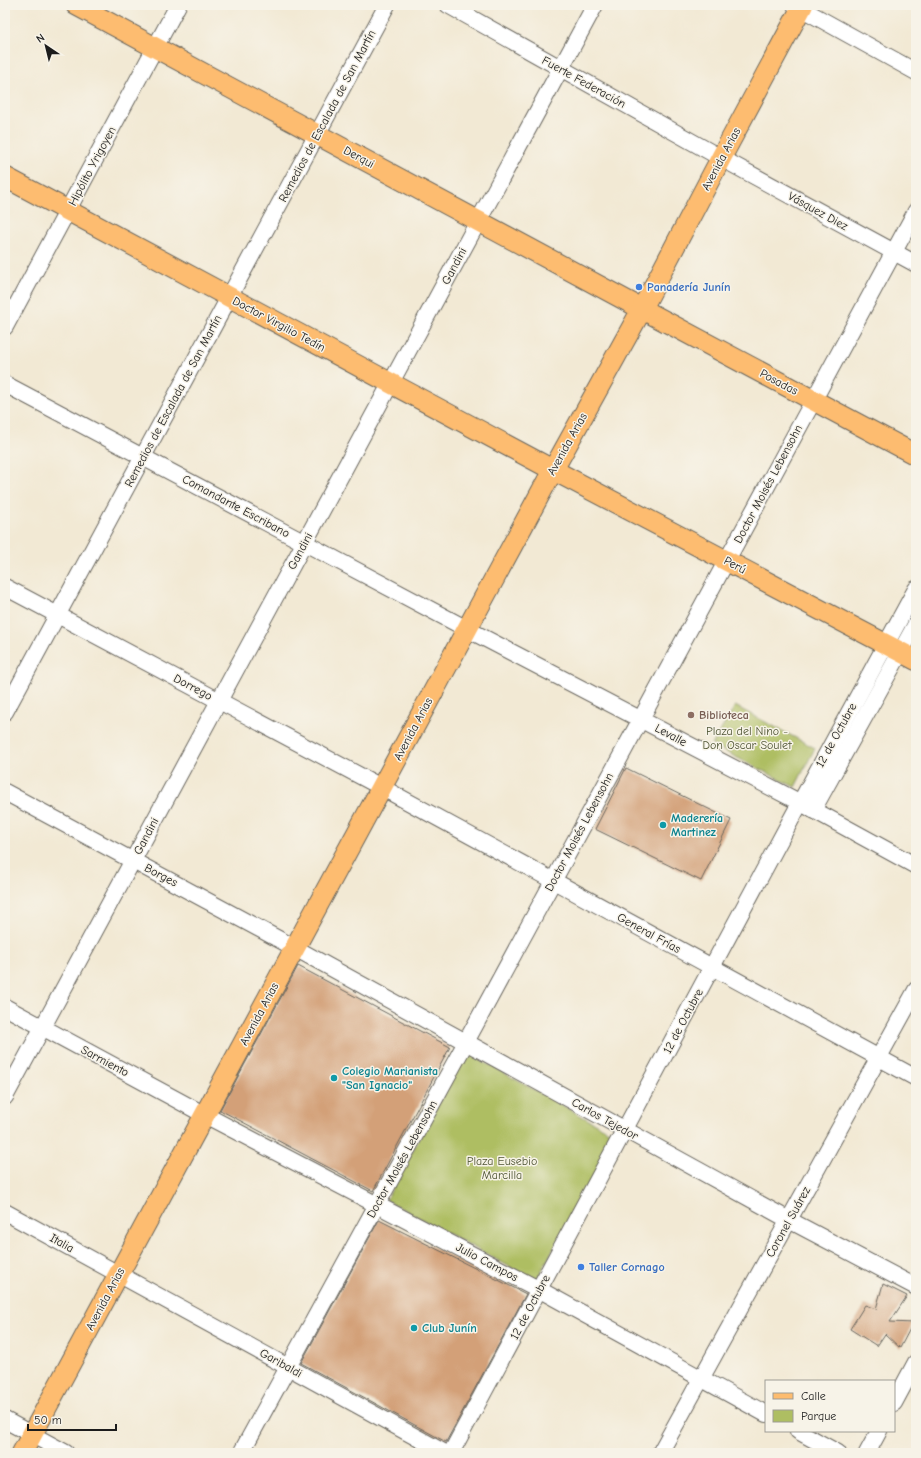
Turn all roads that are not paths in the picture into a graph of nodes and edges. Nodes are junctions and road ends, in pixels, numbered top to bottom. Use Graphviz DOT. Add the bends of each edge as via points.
graph roads {
  1 [pos="76,5"];
  2 [pos="178,5"];
  3 [pos="386,5"];
  4 [pos="448,5"];
  5 [pos="595,5"];
  6 [pos="800,6"];
  7 [pos="155,48"];
  8 [pos="561,68"];
  9 [pos="916,72"];
  10 [pos="317,134"];
  11 [pos="721,158"];
  12 [pos="5,177"];
  13 [pos="68,211"];
  14 [pos="916,211"];
  15 [pos="478,221"];
  16 [pos="894,252"];
  17 [pos="916,264"];
  18 [pos="229,297"];
  19 [pos="642,309"];
  20 [pos="5,327"];
  21 [pos="391,383"];
  22 [pos="5,384"];
  23 [pos="813,401"];
  24 [pos="916,455"];
  25 [pos="143,457"];
  26 [pos="553,470"];
  27 [pos="305,542"];
  28 [pos="727,561"];
  29 [pos="5,586"];
  30 [pos="916,589"];
  31 [pos="58,615"];
  32 [pos="916,624"];
  33 [pos="467,629"];
  34 [pos="901,652"];
  35 [pos="219,701"];
  36 [pos="5,712"];
  37 [pos="641,719"];
  38 [pos="381,787"];
  39 [pos="5,792"];
  40 [pos="799,802"];
  41 [pos="814,810"];
  42 [pos="133,861"];
  43 [pos="916,866"];
  44 [pos="553,881"];
  45 [pos="295,948"];
  46 [pos="712,967"];
  47 [pos="916,990"];
  48 [pos="5,1007"];
  49 [pos="43,1027"];
  50 [pos="466,1042"];
  51 [pos="879,1058"];
  52 [pos="916,1078"];
  53 [pos="5,1097"];
  54 [pos="205,1115"];
  55 [pos="625,1130"];
  56 [pos="377,1205"];
  57 [pos="5,1212"];
  58 [pos="789,1220"];
  59 [pos="118,1274"];
  60 [pos="916,1288"];
  61 [pos="540,1290"];
  62 [pos="916,1362"];
  63 [pos="288,1367"];
  64 [pos="701,1378"];
  65 [pos="895,1401"];
  66 [pos="765,1413"];
  67 [pos="5,1420"];
  68 [pos="800,1432"];
  69 [pos="878,1432"];
  70 [pos="32,1435"];
  71 [pos="22,1453"];
  72 [pos="66,1453"];
  73 [pos="241,1453"];
  74 [pos="445,1453"];
  75 [pos="450,1453"];
  76 [pos="660,1453"];
  77 [pos="838,1453"];
  78 [pos="867,1453"];
  1 -- 7 [label="main road, Derqui"];
  2 -- 7 [label="street, Hipólito Yrigoyen"];
  3 -- 10 [label="street, Remedios de Escalada de San Martín"];
  4 -- 8 [label="street, Fuerte Federación"];
  5 -- 8 [label="street, Gandini"];
  6 -- 9 [label="street"];
  6 -- 11 [label="main road, Avenida Arias"];
  7 -- 10 [label="main road, Derqui"];
  7 -- 13 [label="street, Hipólito Yrigoyen"];
  8 -- 11 [label="street, Fuerte Federación"];
  8 -- 15 [label="street, Gandini"];
  10 -- 15 [label="main road, Derqui"];
  10 -- 18 [label="street, Remedios de Escalada de San Martín"];
  11 -- 16 [label="street, Vásquez Diez"];
  11 -- 19 [label="main road, Avenida Arias"];
  12 -- 13 [label="main road, Doctor Virgilio Tedín"];
  13 -- 18 [label="main road, Doctor Virgilio Tedín"];
  13 -- 20 [label="street, Hipólito Yrigoyen"];
  14 -- 16 [label="street, Doctor Moisés Lebensohn"];
  15 -- 19 [label="main road, Derqui"];
  15 -- 21 [label="street, Gandini"];
  16 -- 17 [label="street, Vásquez Diez"];
  16 -- 23 [label="street, Doctor Moisés Lebensohn"];
  18 -- 21 [label="main road, Doctor Virgilio Tedín"];
  18 -- 25 [label="street, Remedios de Escalada de San Martín"];
  19 -- 23 [label="main road, Posadas"];
  19 -- 26 [label="main road, Avenida Arias"];
  21 -- 26 [label="main road, Doctor Virgilio Tedín"];
  21 -- 27 [label="street, Gandini"];
  22 -- 25 [label="street, Comandante Escribano"];
  23 -- 24 [label="main road, Posadas"];
  23 -- 28 [label="street, Doctor Moisés Lebensohn"];
  25 -- 27 [label="street, Comandante Escribano"];
  25 -- 31 [label="street, Remedios de Escalada de San Martín"];
  26 -- 28 [label="main road, Perú"];
  26 -- 33 [label="main road, Avenida Arias"];
  27 -- 33 [label="street, Comandante Escribano"];
  27 -- 35 [label="street, Gandini"];
  28 -- 34 [label="main road, Perú"];
  28 -- 37 [label="street, Doctor Moisés Lebensohn"];
  29 -- 31 [label="street, Dorrego"];
  30 -- 34 [label="street, 12 de Octubre"];
  31 -- 35 [label="street, Dorrego"];
  31 -- 36 [label="street, Remedios de Escalada de San Martín"];
  32 -- 34 [label="street, 12 de Octubre"];
  33 -- 37 [label="street, Levalle"];
  33 -- 38 [label="main road, Avenida Arias"];
  34 -- 40 [label="street, 12 de Octubre"];
  34 -- 41 [label="street, 12 de Octubre"];
  35 -- 38 [label="street, Dorrego"];
  35 -- 42 [label="street, Gandini"];
  37 -- 40 [label="street, Levalle"];
  37 -- 44 [label="street, Doctor Moisés Lebensohn"];
  38 -- 44 [label="street, General Frías"];
  38 -- 45 [label="main road, Avenida Arias"];
  39 -- 42 [label="street, Borges"];
  40 -- 41 [label="street, Levalle"];
  40 -- 46 [label="street, 12 de Octubre"];
  41 -- 43 [label="street, Levalle"];
  42 -- 45 [label="street, Borges"];
  42 -- 49 [label="street, Gandini"];
  44 -- 46 [label="street, General Frías"];
  44 -- 50 [label="street, Doctor Moisés Lebensohn"];
  45 -- 50 [label="street, Carlos Tejedor"];
  45 -- 54 [label="main road, Avenida Arias"];
  46 -- 51 [label="street, General Frías"];
  46 -- 55 [label="street, 12 de Octubre"];
  47 -- 51 [label="street, Coronel Suárez"];
  48 -- 49 [label="street, Sarmiento"];
  49 -- 53 [label="street, Gandini"];
  49 -- 54 [label="street, Sarmiento"];
  50 -- 55 [label="street, Carlos Tejedor"];
  50 -- 56 [label="street, Doctor Moisés Lebensohn"];
  51 -- 52 [label="street, General Frías"];
  51 -- 58 [label="street, Coronel Suárez"];
  54 -- 56 [label="street, Julio Campos"];
  54 -- 59 [label="main road, Avenida Arias"];
  55 -- 58 [label="street, Carlos Tejedor"];
  55 -- 61 [label="street, 12 de Octubre"];
  56 -- 61 [label="street, Julio Campos"];
  56 -- 63 [label="street, Doctor Moisés Lebensohn"];
  57 -- 59 [label="street, Italia"];
  58 -- 60 [label="street, Carlos Tejedor"];
  58 -- 64 [label="street, Coronel Suárez"];
  59 -- 63 [label="street, Garibaldi"];
  59 -- 70 [label="main road, Avenida Arias"];
  61 -- 64 [label="street, Julio Campos"];
  61 -- 75 [label="street, 12 de Octubre"];
  62 -- 65 [label="street"];
  63 -- 73 [label="street, Doctor Moisés Lebensohn"];
  63 -- 74 [label="street, Garibaldi"];
  64 -- 66 [label="street, Julio Campos"];
  64 -- 76 [label="street, Coronel Suárez"];
  67 -- 70 [label="street"];
  68 -- 77 [label="street"];
  69 -- 78 [label="street"];
  70 -- 71 [label="main road, Avenida Arias"];
  70 -- 72 [label="street"];
}
